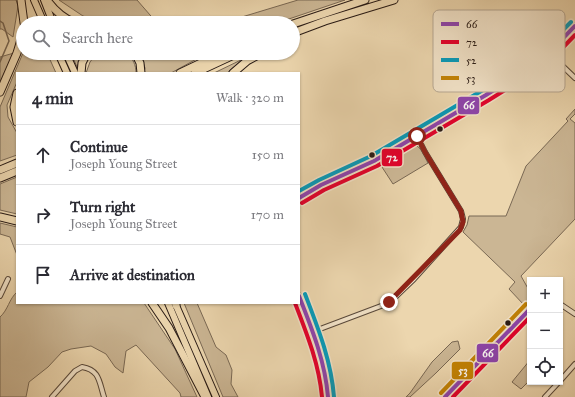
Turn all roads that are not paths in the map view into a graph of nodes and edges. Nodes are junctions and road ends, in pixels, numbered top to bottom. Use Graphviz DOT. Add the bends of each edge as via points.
graph roads {
  1 [pos="21,0"];
  2 [pos="34,0"];
  3 [pos="44,0"];
  4 [pos="47,0"];
  5 [pos="365,0"];
  6 [pos="394,0"];
  7 [pos="23,16"];
  8 [pos="41,16"];
  9 [pos="51,16"];
  10 [pos="62,16"];
  11 [pos="325,21"];
  12 [pos="300,22"];
  13 [pos="575,26"];
  14 [pos="300,30"];
  15 [pos="300,34"];
  16 [pos="565,36"];
  17 [pos="16,55"];
  18 [pos="61,60"];
  19 [pos="69,60"];
  20 [pos="83,60"];
  21 [pos="138,60"];
  22 [pos="207,60"];
  23 [pos="223,60"];
  24 [pos="249,60"];
  25 [pos="565,68"];
  26 [pos="67,72"];
  27 [pos="75,72"];
  28 [pos="81,72"];
  29 [pos="141,72"];
  30 [pos="182,72"];
  31 [pos="197,72"];
  32 [pos="234,72"];
  33 [pos="575,78"];
  34 [pos="0,92"];
  35 [pos="491,92"];
  36 [pos="16,98"];
  37 [pos="16,117"];
  38 [pos="417,136"];
  39 [pos="16,163"];
  40 [pos="0,170"];
  41 [pos="16,171"];
  42 [pos="0,178"];
  43 [pos="300,197"];
  44 [pos="0,217"];
  45 [pos="16,221"];
  46 [pos="8,279"];
  47 [pos="0,296"];
  48 [pos="300,299"];
  49 [pos="153,304"];
  50 [pos="168,304"];
  51 [pos="176,304"];
  52 [pos="563,306"];
  53 [pos="527,311"];
  54 [pos="575,314"];
  55 [pos="312,332"];
  56 [pos="575,364"];
  57 [pos="563,377"];
  58 [pos="556,385"];
  59 [pos="52,397"];
  60 [pos="104,397"];
  61 [pos="207,397"];
  62 [pos="216,397"];
  63 [pos="328,397"];
  64 [pos="445,397"];
  65 [pos="546,397"];
  1 -- 7 [label="highway"];
  2 -- 8 [label="main road"];
  3 -- 9 [label="main road"];
  4 -- 10 [label="highway"];
  5 -- 12 [label="highway"];
  6 -- 11 [label="highway"];
  11 -- 14 [label="highway"];
  11 -- 15 [label="highway"];
  13 -- 16 [label="street"];
  17 -- 34 [label="highway"];
  18 -- 26 [label="main road"];
  19 -- 27 [label="main road"];
  20 -- 28 [label="highway"];
  21 -- 29 [label="highway"];
  22 -- 30 [label="highway"];
  23 -- 31 [label="highway"];
  24 -- 32 [label="highway"];
  25 -- 33 [label="street"];
  35 -- 38 [label="street"];
  36 -- 37 [label="highway"];
  38 -- 43 [label="street" via="374,161"];
  38 -- 55 [label="street" via="461,211 461,227 414,279 389,302"];
  39 -- 40 [label="highway"];
  41 -- 42 [label="highway"];
  44 -- 45 [label="highway"];
  46 -- 47 [label="street"];
  48 -- 55 [label="street"];
  49 -- 61 [label="highway"];
  50 -- 61 [label="main road"];
  51 -- 62 [label="main road"];
  52 -- 54 [label="street"];
  53 -- 64 [label="street"];
  55 -- 63 [label="street" via="322,359"];
  56 -- 57 [label="street"];
  58 -- 65 [label="street"];
  59 -- 60 [label="street" via="75,371 82,367 90,368 97,374"];
}
